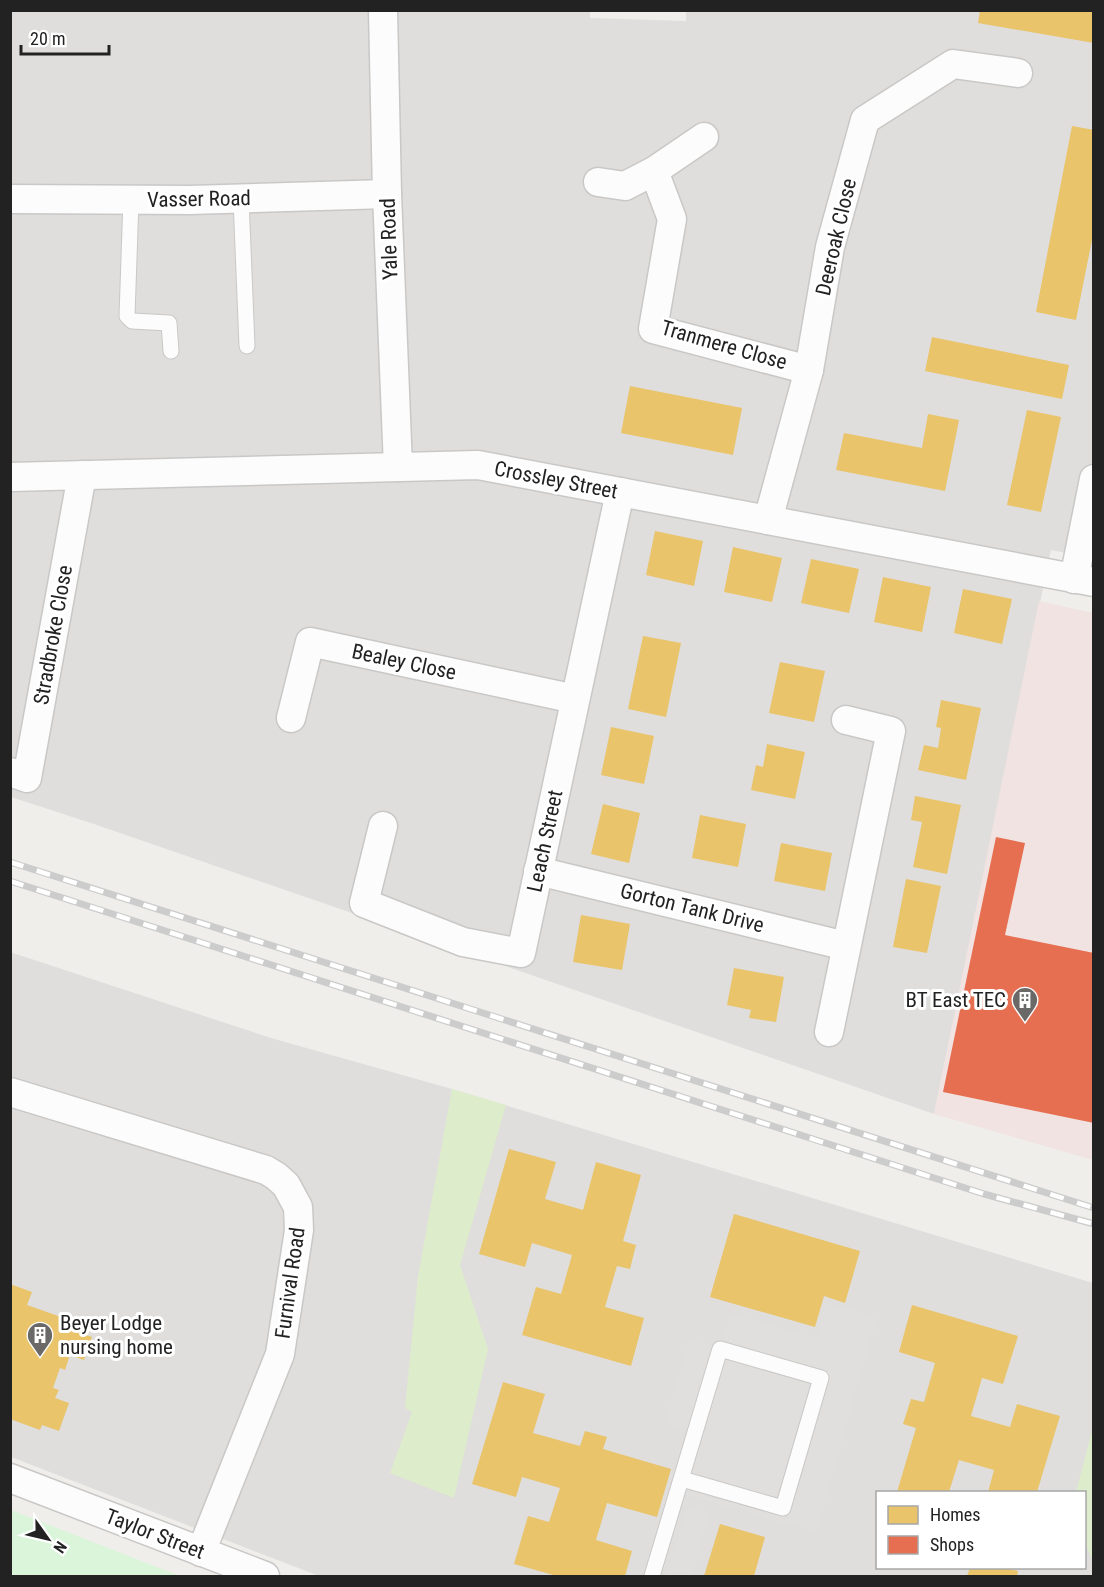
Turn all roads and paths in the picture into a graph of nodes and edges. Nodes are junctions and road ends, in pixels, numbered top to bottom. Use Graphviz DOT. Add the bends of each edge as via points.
graph roads {
  1 [pos="383,10"];
  2 [pos="1018,73"];
  3 [pos="704,137"];
  4 [pos="654,171"];
  5 [pos="598,182"];
  6 [pos="387,194"];
  7 [pos="10,199"];
  8 [pos="241,199"];
  9 [pos="131,200"];
  10 [pos="247,345"];
  11 [pos="171,351"];
  12 [pos="809,370"];
  13 [pos="398,467"];
  14 [pos="82,475"];
  15 [pos="10,477"];
  16 [pos="1094,479"];
  17 [pos="620,492"];
  18 [pos="768,520"];
  19 [pos="1084,580"];
  20 [pos="575,699"];
  21 [pos="291,718"];
  22 [pos="846,720"];
  23 [pos="10,772"];
  24 [pos="383,826"];
  25 [pos="538,871"];
  26 [pos="846,946"];
  27 [pos="829,1032"];
  28 [pos="10,1092"];
  29 [pos="10,1478"];
  30 [pos="682,1479"];
  31 [pos="201,1552"];
  32 [pos="265,1576"];
  33 [pos="652,1576"];
  1 -- 6 [label="street, Yale Road"];
  2 -- 12 [label="street, Deeroak Close" via="953,64 865,120 830,247"];
  3 -- 4 [label="street"];
  4 -- 5 [label="street" via="625,186"];
  4 -- 12 [label="street, Tranmere Close" via="672,219 652,329"];
  6 -- 8 [label="street, Vasser Road"];
  6 -- 13 [label="street, Yale Road"];
  7 -- 9 [label="street, Vasser Road"];
  8 -- 9 [label="street, Vasser Road"];
  8 -- 10 [label="lane"];
  9 -- 11 [label="lane" via="127,316 132,321 169,323"];
  12 -- 18 [label="street, Deeroak Close"];
  13 -- 14 [label="street, Crossley Street"];
  13 -- 17 [label="street, Crossley Street" via="478,465"];
  14 -- 15 [label="street, Crossley Street"];
  14 -- 23 [label="street, Stradbroke Close" via="27,778"];
  16 -- 19 [label="street"];
  17 -- 18 [label="street, Crossley Street"];
  17 -- 20 [label="street, Leach Street"];
  18 -- 19 [label="street, Crossley Street"];
  20 -- 21 [label="street, Bealey Close" via="310,642"];
  20 -- 25 [label="street, Leach Street"];
  22 -- 26 [label="street" via="891,731"];
  24 -- 25 [label="street, Leach Street" via="364,903 463,942 520,952"];
  25 -- 26 [label="street, Gorton Tank Drive"];
  26 -- 27 [label="street"];
  28 -- 31 [label="street, Furnival Road" via="266,1170 286,1185 298,1207 299,1230 280,1354"];
  29 -- 31 [label="street, Taylor Street"];
  30 -- 30 [label="lane" via="720,1349 821,1378 783,1508"];
  30 -- 33 [label="lane"];
  31 -- 32 [label="street, Taylor Street"];
}
